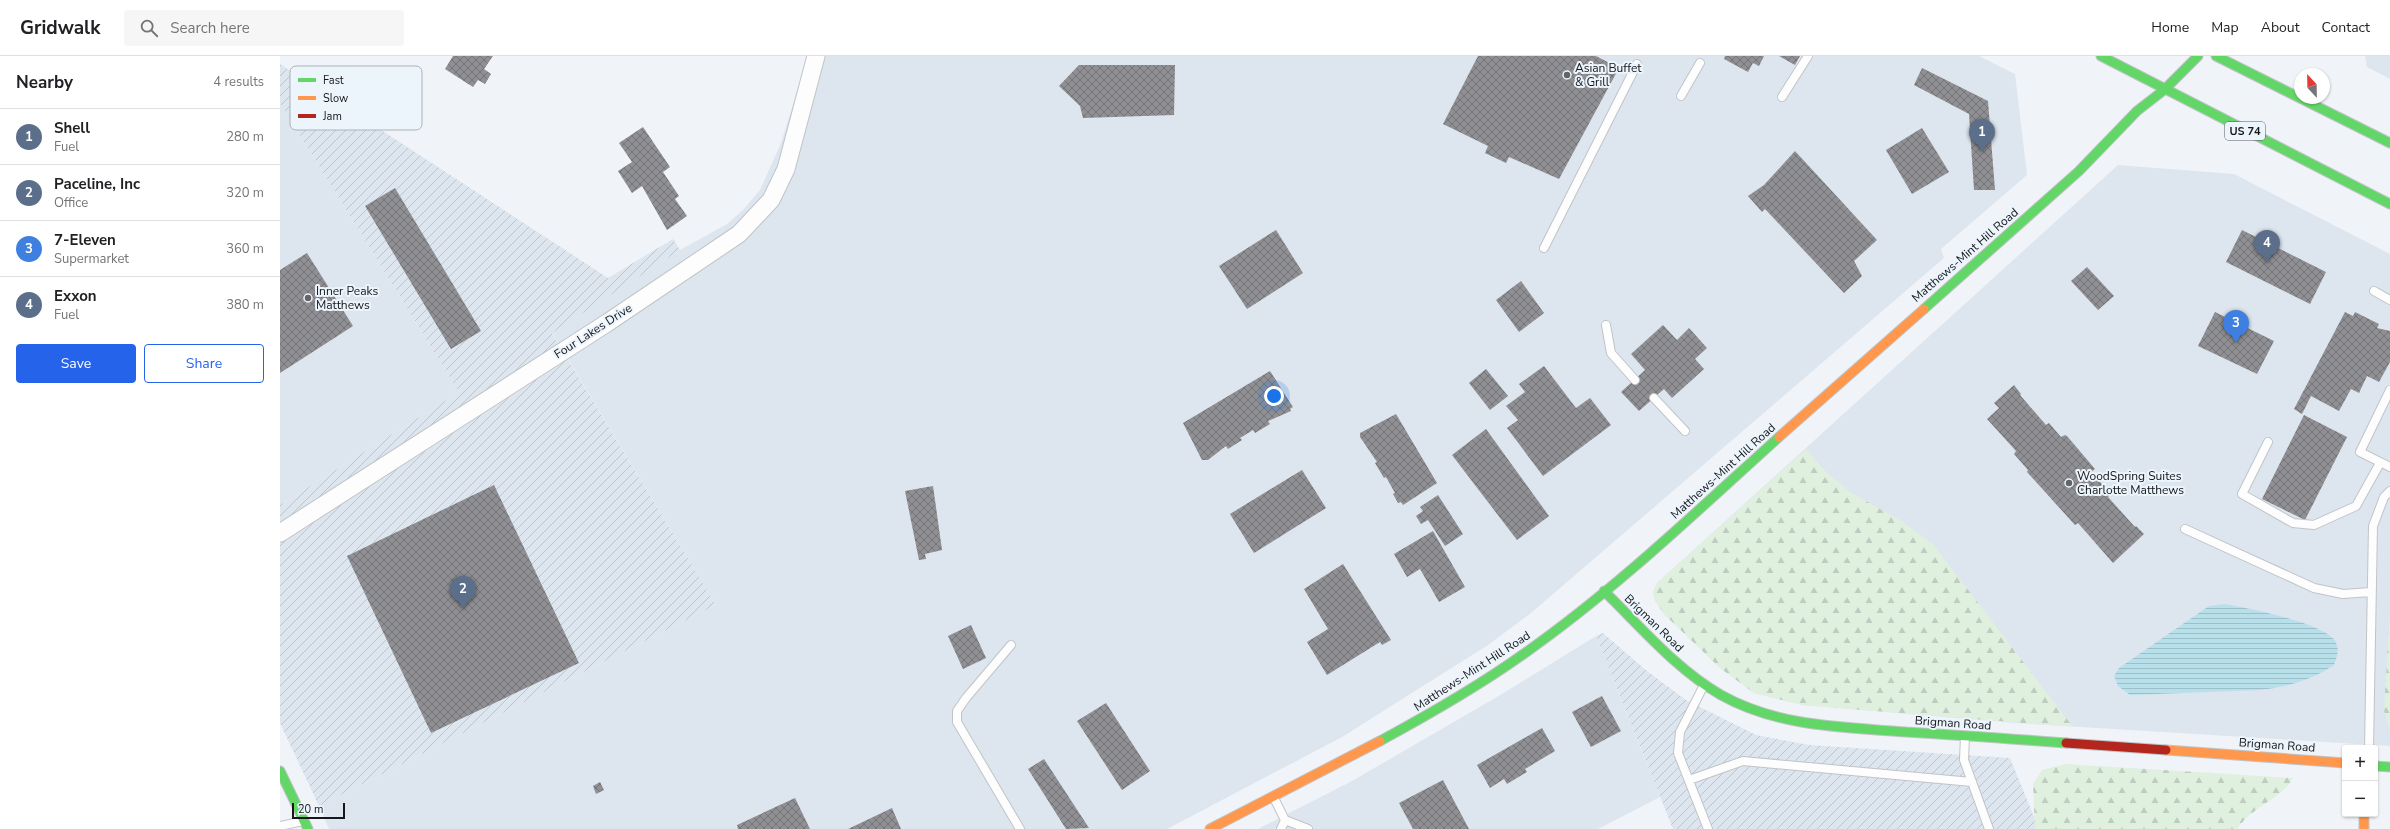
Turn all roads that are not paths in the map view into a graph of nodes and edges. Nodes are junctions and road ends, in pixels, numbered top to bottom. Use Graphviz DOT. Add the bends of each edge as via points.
graph roads {
  1 [pos="816,56"];
  2 [pos="1808,56"];
  3 [pos="2101,56"];
  4 [pos="2198,56"];
  5 [pos="2216,56"];
  6 [pos="1700,63"];
  7 [pos="1637,64"];
  8 [pos="2164,90"];
  9 [pos="2294,95"];
  10 [pos="1681,96"];
  11 [pos="1782,97"];
  12 [pos="2312,104"];
  13 [pos="2390,143"];
  14 [pos="2390,204"];
  15 [pos="1544,248"];
  16 [pos="2374,291"];
  17 [pos="2390,300"];
  18 [pos="1606,325"];
  19 [pos="1635,380"];
  20 [pos="2390,390"];
  21 [pos="1654,398"];
  22 [pos="1685,431"];
  23 [pos="2268,442"];
  24 [pos="2380,463"];
  25 [pos="2390,467"];
  26 [pos="2390,491"];
  27 [pos="2185,529"];
  28 [pos="280,533"];
  29 [pos="1604,591"];
  30 [pos="2371,592"];
  31 [pos="1012,646"];
  32 [pos="1704,684"];
  33 [pos="1965,736"];
  34 [pos="2369,745"];
  35 [pos="2342,763"];
  36 [pos="2378,766"];
  37 [pos="2390,767"];
  38 [pos="280,771"];
  39 [pos="1689,780"];
  40 [pos="1972,782"];
  41 [pos="1274,797"];
  42 [pos="2364,817"];
  43 [pos="1284,820"];
  44 [pos="306,825"];
  45 [pos="280,826"];
  46 [pos="1020,829"];
  47 [pos="1210,829"];
  48 [pos="1281,829"];
  49 [pos="1308,829"];
  50 [pos="1708,829"];
  51 [pos="1989,829"];
  52 [pos="2364,829"];
  1 -- 28 [label="street, Four Lakes Drive" via="786,169 771,200 739,234 607,323"];
  2 -- 11 [label="lane"];
  3 -- 8 [label="main road, US 74"];
  4 -- 8 [label="main road, Matthews-Mint Hill Road"];
  5 -- 9 [label="main road"];
  6 -- 10 [label="lane"];
  7 -- 15 [label="lane"];
  8 -- 14 [label="main road, US 74"];
  8 -- 29 [label="main road, Matthews-Mint Hill Road" via="2137,112 2079,171"];
  12 -- 13 [label="main road"];
  16 -- 17 [label="lane"];
  18 -- 19 [label="lane" via="1611,353"];
  20 -- 24 [label="lane" via="2360,452"];
  21 -- 22 [label="lane"];
  23 -- 24 [label="lane" via="2242,494 2293,523 2314,525 2356,506"];
  24 -- 25 [label="lane"];
  26 -- 30 [label="lane" via="2384,497 2373,526"];
  27 -- 30 [label="lane" via="2314,588 2336,593"];
  29 -- 32 [label="main road, Brigman Road"];
  29 -- 41 [label="main road, Matthews-Mint Hill Road" via="1552,633 1480,683 1422,719"];
  30 -- 34 [label="lane"];
  31 -- 46 [label="lane" via="966,698 957,711 957,722"];
  32 -- 33 [label="main road, Brigman Road" via="1739,705 1789,721"];
  32 -- 39 [label="lane" via="1680,732 1678,753"];
  33 -- 35 [label="main road, Brigman Road"];
  33 -- 40 [label="lane" via="1964,760"];
  36 -- 37 [label="main road"];
  38 -- 44 [label="main road"];
  39 -- 40 [label="lane" via="1743,760"];
  39 -- 50 [label="lane"];
  40 -- 51 [label="lane"];
  41 -- 43 [label="lane"];
  41 -- 47 [label="main road, Matthews-Mint Hill Road"];
  42 -- 52 [label="main road"];
  43 -- 48 [label="lane"];
  43 -- 49 [label="lane"];
  44 -- 45 [label="lane"];
}
